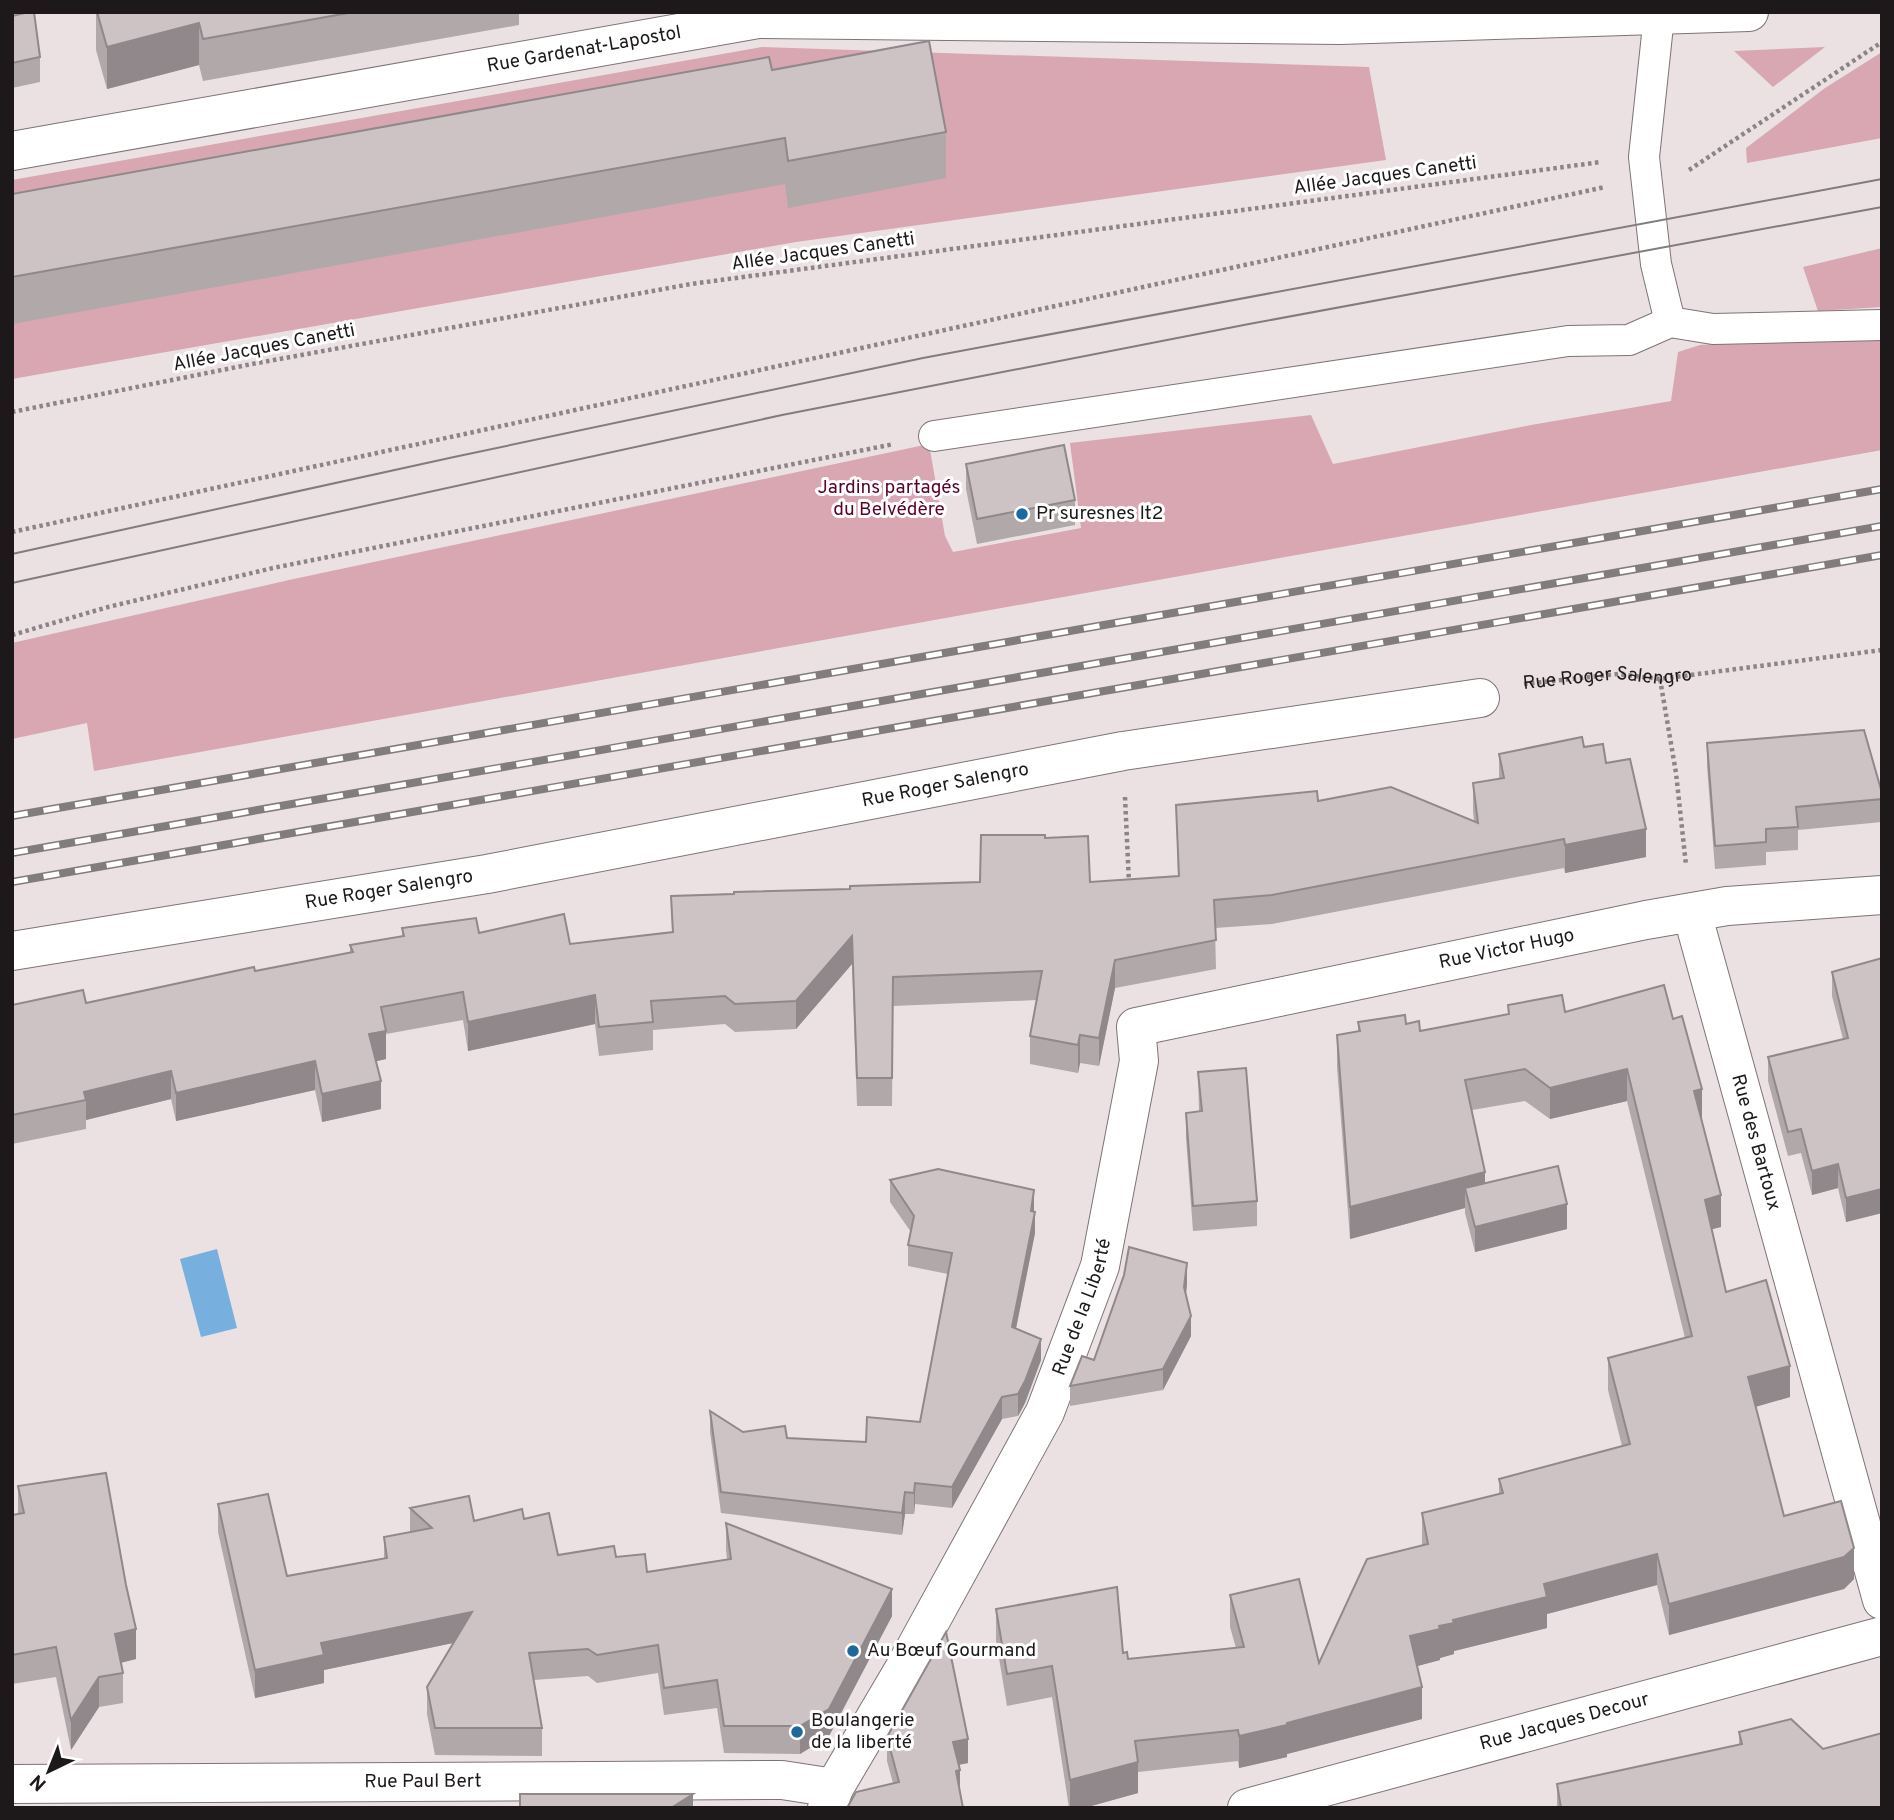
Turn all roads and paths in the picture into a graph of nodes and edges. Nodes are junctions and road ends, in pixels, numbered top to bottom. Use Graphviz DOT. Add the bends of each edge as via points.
graph roads {
  1 [pos="1749,12"];
  2 [pos="1659,16"];
  3 [pos="1342,19"];
  4 [pos="1882,42"];
  5 [pos="12,151"];
  6 [pos="1645,168"];
  7 [pos="1670,322"];
  8 [pos="1882,325"];
  9 [pos="12,412"];
  10 [pos="934,436"];
  11 [pos="12,532"];
  12 [pos="12,635"];
  13 [pos="1882,650"];
  14 [pos="1660,679"];
  15 [pos="1480,698"];
  16 [pos="1123,751"];
  17 [pos="1129,889"];
  18 [pos="1882,895"];
  19 [pos="1692,913"];
  20 [pos="12,951"];
  21 [pos="1136,1027"];
  22 [pos="1882,1600"];
  23 [pos="1882,1636"];
  24 [pos="12,1784"];
  25 [pos="830,1798"];
  26 [pos="1247,1808"];
  1 -- 2 [label="street, Rue Gardenat-Lapostol"];
  2 -- 3 [label="street, Rue Gardenat-Lapostol"];
  2 -- 6 [label="lane"];
  3 -- 5 [label="street, Rue Gardenat-Lapostol" via="1238,26 758,19"];
  4 -- 6 [label="path" via="1687,172"];
  6 -- 7 [label="lane" via="1656,264"];
  6 -- 9 [label="path, Allée Jacques Canetti" via="691,284"];
  6 -- 11 [label="path"];
  7 -- 8 [label="lane" via="1713,330"];
  7 -- 10 [label="lane" via="1629,340 1568,341"];
  10 -- 12 [label="path" via="273,568"];
  13 -- 14 [label="path, Rue Roger Salengro"];
  14 -- 15 [label="path, Rue Roger Salengro" via="1618,674 1520,684"];
  14 -- 19 [label="path"];
  15 -- 16 [label="street, Rue Roger Salengro"];
  16 -- 17 [label="path"];
  16 -- 20 [label="street, Rue Roger Salengro" via="487,874"];
  18 -- 19 [label="street, Rue Victor Hugo" via="1727,906"];
  19 -- 21 [label="street, Rue Victor Hugo"];
  19 -- 22 [label="street, Rue des Bartoux"];
  21 -- 25 [label="street, Rue de la Liberté" via="1139,1061 1100,1266 1045,1412"];
  23 -- 26 [label="street, Rue Jacques Decour"];
  24 -- 25 [label="street, Rue Paul Bert" via="782,1780"];
}
